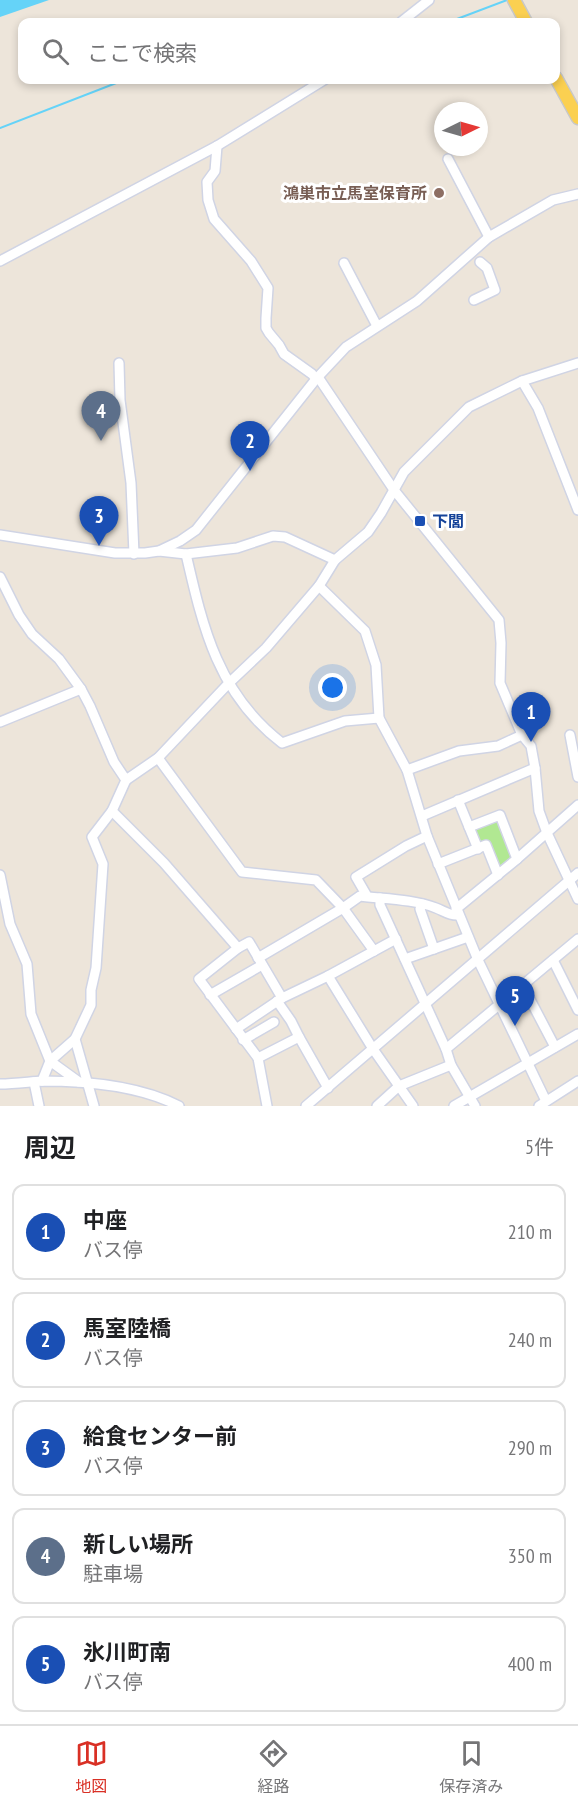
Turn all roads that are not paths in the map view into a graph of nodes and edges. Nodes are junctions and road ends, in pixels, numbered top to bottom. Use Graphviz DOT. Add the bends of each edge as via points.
graph roads {
  1 [pos="429,0"];
  2 [pos="514,0"];
  3 [pos="406,18"];
  4 [pos="524,18"];
  5 [pos="318,84"];
  6 [pos="559,84"];
  7 [pos="572,97"];
  8 [pos="578,118"];
  9 [pos="217,146"];
  10 [pos="448,159"];
  11 [pos="578,194"];
  12 [pos="489,237"];
  13 [pos="0,261"];
  14 [pos="480,262"];
  15 [pos="344,263"];
  16 [pos="474,300"];
  17 [pos="377,326"];
  18 [pos="119,363"];
  19 [pos="578,363"];
  20 [pos="317,378"];
  21 [pos="522,381"];
  22 [pos="394,490"];
  23 [pos="578,510"];
  24 [pos="0,535"];
  25 [pos="159,551"];
  26 [pos="134,554"];
  27 [pos="186,554"];
  28 [pos="335,560"];
  29 [pos="0,577"];
  30 [pos="319,586"];
  31 [pos="228,684"];
  32 [pos="81,689"];
  33 [pos="379,718"];
  34 [pos="0,722"];
  35 [pos="522,735"];
  36 [pos="570,735"];
  37 [pos="158,758"];
  38 [pos="536,768"];
  39 [pos="407,770"];
  40 [pos="578,777"];
  41 [pos="126,780"];
  42 [pos="458,800"];
  43 [pos="578,806"];
  44 [pos="112,811"];
  45 [pos="422,816"];
  46 [pos="469,827"];
  47 [pos="547,832"];
  48 [pos="427,836"];
  49 [pos="478,849"];
  50 [pos="517,859"];
  51 [pos="438,864"];
  52 [pos="578,873"];
  53 [pos="0,875"];
  54 [pos="498,875"];
  55 [pos="570,881"];
  56 [pos="367,896"];
  57 [pos="380,898"];
  58 [pos="578,899"];
  59 [pos="422,904"];
  60 [pos="343,908"];
  61 [pos="457,912"];
  62 [pos="468,937"];
  63 [pos="396,939"];
  64 [pos="578,939"];
  65 [pos="237,948"];
  66 [pos="434,949"];
  67 [pos="374,951"];
  68 [pos="405,959"];
  69 [pos="478,960"];
  70 [pos="553,960"];
  71 [pos="260,962"];
  72 [pos="328,976"];
  73 [pos="523,986"];
  74 [pos="210,995"];
  75 [pos="279,1000"];
  76 [pos="424,1004"];
  77 [pos="500,1005"];
  78 [pos="578,1010"];
  79 [pos="274,1022"];
  80 [pos="236,1029"];
  81 [pos="578,1034"];
  82 [pos="299,1037"];
  83 [pos="75,1039"];
  84 [pos="243,1040"];
  85 [pos="555,1047"];
  86 [pos="373,1049"];
  87 [pos="446,1049"];
  88 [pos="258,1058"];
  89 [pos="50,1061"];
  90 [pos="528,1064"];
  91 [pos="451,1065"];
  92 [pos="578,1081"];
  93 [pos="38,1082"];
  94 [pos="83,1082"];
  95 [pos="0,1084"];
  96 [pos="399,1086"];
  97 [pos="328,1088"];
  98 [pos="472,1102"];
  99 [pos="542,1104"];
  100 [pos="39,1106"];
  101 [pos="94,1106"];
  102 [pos="179,1106"];
  103 [pos="267,1106"];
  104 [pos="306,1106"];
  105 [pos="377,1106"];
  106 [pos="413,1106"];
  107 [pos="454,1106"];
  1 -- 3 [label="street"];
  2 -- 4 [label="main road"];
  5 -- 9 [label="street"];
  6 -- 7 [label="main road"];
  7 -- 8 [label="main road"];
  9 -- 13 [label="street"];
  9 -- 20 [label="street" via="215,171 207,182 214,219 251,261 268,288 269,333 284,354"];
  10 -- 12 [label="street"];
  11 -- 12 [label="street" via="553,200"];
  12 -- 17 [label="street" via="417,301"];
  14 -- 16 [label="street" via="487,268 495,290"];
  15 -- 17 [label="street"];
  17 -- 20 [label="street" via="346,347"];
  18 -- 26 [label="street"];
  19 -- 21 [label="street"];
  20 -- 22 [label="street"];
  20 -- 25 [label="street" via="207,519 180,541"];
  21 -- 22 [label="street" via="470,407 404,472"];
  21 -- 23 [label="street" via="538,408"];
  22 -- 28 [label="street" via="368,532"];
  22 -- 35 [label="street" via="499,620 500,683"];
  24 -- 26 [label="street"];
  25 -- 26 [label="street"];
  25 -- 27 [label="street"];
  27 -- 28 [label="street" via="237,548 273,536 285,537"];
  27 -- 31 [label="street" via="202,621"];
  28 -- 30 [label="street"];
  29 -- 32 [label="street" via="32,634"];
  30 -- 31 [label="street" via="266,648"];
  30 -- 33 [label="street" via="365,631 376,664"];
  31 -- 33 [label="street" via="265,730 282,743 345,721"];
  31 -- 37 [label="street"];
  32 -- 34 [label="street"];
  32 -- 41 [label="street"];
  33 -- 39 [label="street"];
  35 -- 38 [label="street" via="531,746"];
  35 -- 39 [label="street" via="498,746 459,751"];
  36 -- 40 [label="street"];
  37 -- 41 [label="street"];
  37 -- 60 [label="street" via="242,872 316,880"];
  38 -- 42 [label="street"];
  38 -- 47 [label="street" via="540,811"];
  39 -- 45 [label="street"];
  41 -- 44 [label="street"];
  42 -- 45 [label="street"];
  42 -- 46 [label="street"];
  43 -- 47 [label="street"];
  44 -- 65 [label="street" via="164,863"];
  44 -- 83 [label="street" via="92,837 103,864 96,968 92,1005"];
  45 -- 48 [label="street"];
  46 -- 49 [label="street"];
  46 -- 50 [label="street" via="501,815"];
  47 -- 50 [label="street"];
  47 -- 55 [label="street"];
  48 -- 51 [label="street"];
  48 -- 56 [label="street" via="356,877"];
  49 -- 51 [label="street"];
  49 -- 54 [label="street" via="486,845"];
  50 -- 54 [label="street"];
  51 -- 61 [label="street"];
  52 -- 55 [label="street"];
  53 -- 89 [label="street" via="10,924 27,964 32,1014"];
  54 -- 61 [label="street"];
  55 -- 58 [label="street"];
  55 -- 69 [label="street"];
  56 -- 57 [label="street"];
  56 -- 60 [label="street" via="360,896"];
  57 -- 59 [label="street"];
  57 -- 63 [label="street"];
  59 -- 61 [label="street" via="453,916"];
  59 -- 66 [label="street" via="420,909"];
  60 -- 67 [label="street"];
  60 -- 71 [label="street"];
  61 -- 62 [label="street"];
  62 -- 66 [label="street"];
  62 -- 69 [label="street"];
  63 -- 67 [label="street"];
  63 -- 68 [label="street"];
  64 -- 70 [label="street"];
  65 -- 71 [label="street" via="249,942"];
  65 -- 74 [label="street" via="199,979"];
  66 -- 68 [label="street"];
  67 -- 72 [label="street"];
  68 -- 76 [label="street"];
  69 -- 76 [label="street"];
  69 -- 77 [label="street"];
  70 -- 73 [label="street"];
  70 -- 78 [label="street"];
  71 -- 74 [label="street"];
  71 -- 75 [label="street"];
  72 -- 75 [label="street"];
  72 -- 86 [label="street"];
  73 -- 77 [label="street"];
  73 -- 85 [label="street"];
  74 -- 80 [label="street"];
  75 -- 80 [label="street"];
  75 -- 82 [label="street"];
  76 -- 86 [label="street"];
  76 -- 87 [label="street"];
  77 -- 87 [label="street"];
  77 -- 90 [label="street"];
  79 -- 84 [label="street"];
  80 -- 84 [label="street"];
  81 -- 85 [label="street"];
  82 -- 88 [label="street"];
  82 -- 97 [label="street"];
  83 -- 89 [label="street"];
  83 -- 94 [label="street"];
  84 -- 88 [label="street"];
  85 -- 90 [label="street"];
  86 -- 96 [label="street"];
  86 -- 97 [label="street"];
  87 -- 91 [label="street"];
  88 -- 103 [label="street"];
  89 -- 93 [label="street"];
  89 -- 94 [label="street"];
  90 -- 98 [label="street"];
  90 -- 99 [label="street"];
  91 -- 96 [label="street"];
  91 -- 98 [label="street"];
  92 -- 99 [label="street"];
  93 -- 94 [label="street"];
  93 -- 95 [label="street"];
  93 -- 100 [label="street"];
  94 -- 101 [label="street"];
  94 -- 102 [label="street" via="141,1093"];
  96 -- 105 [label="street"];
  96 -- 106 [label="street"];
  97 -- 104 [label="street"];
  98 -- 107 [label="street"];
}
